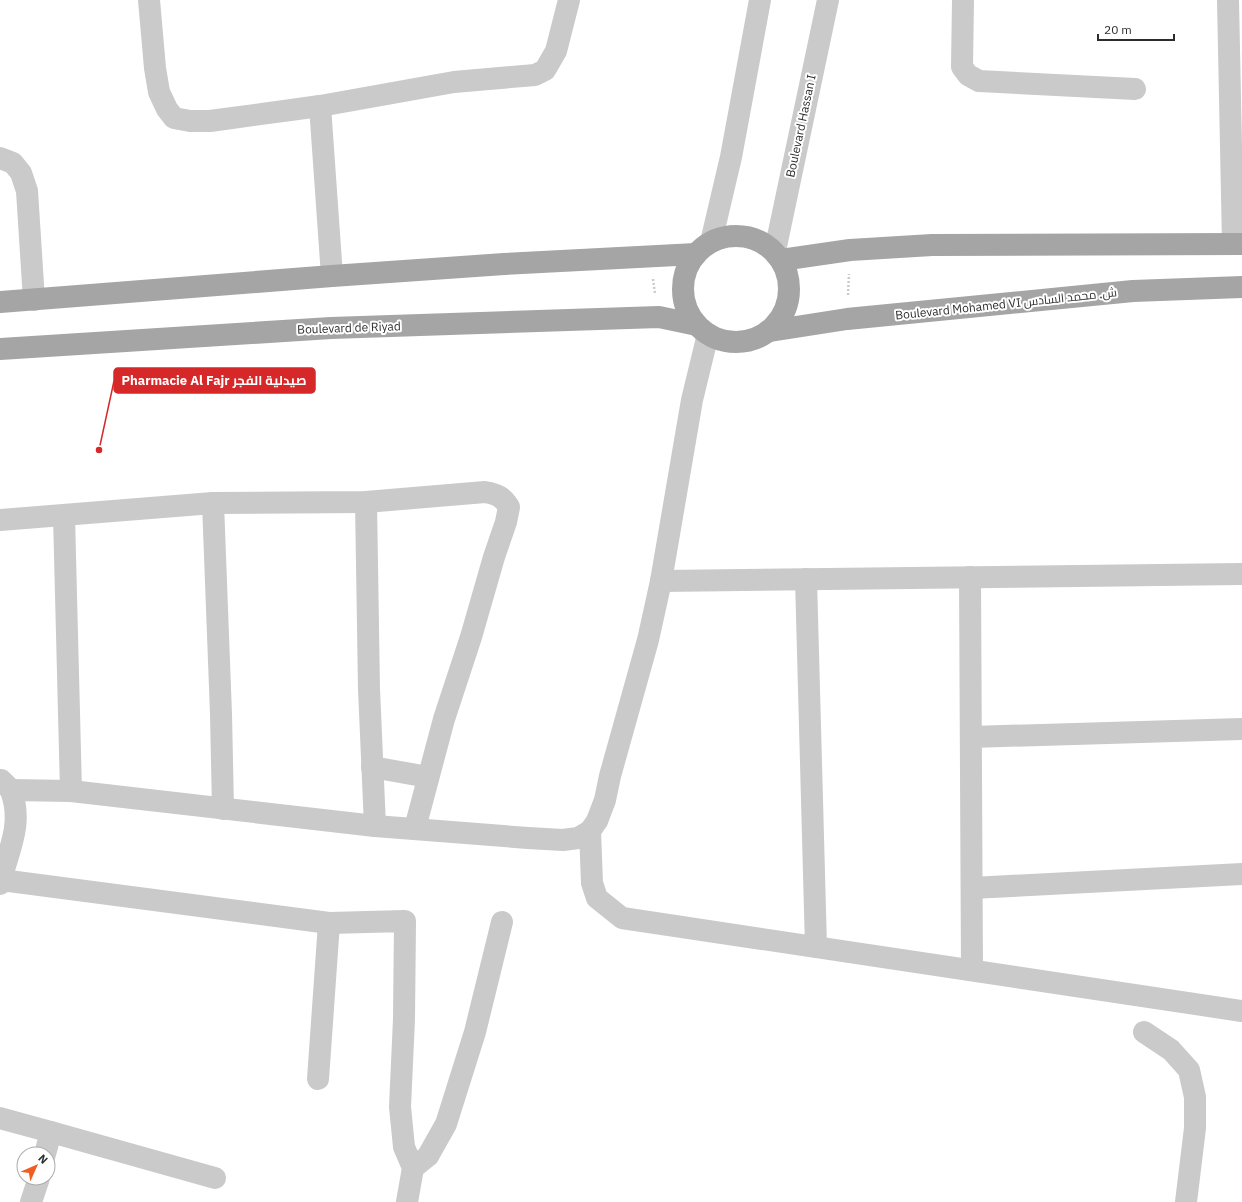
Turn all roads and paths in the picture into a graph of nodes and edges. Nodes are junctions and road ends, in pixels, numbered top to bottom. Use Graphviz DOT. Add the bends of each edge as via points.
graph roads {
  1 [pos="149,0"];
  2 [pos="569,0"];
  3 [pos="760,0"];
  4 [pos="828,0"];
  5 [pos="964,0"];
  6 [pos="1228,0"];
  7 [pos="1134,89"];
  8 [pos="320,106"];
  9 [pos="0,158"];
  10 [pos="1238,244"];
  11 [pos="703,248"];
  12 [pos="850,250"];
  13 [pos="778,255"];
  14 [pos="649,257"];
  15 [pos="332,276"];
  16 [pos="1242,287"];
  17 [pos="34,300"];
  18 [pos="0,302"];
  19 [pos="659,317"];
  20 [pos="847,319"];
  21 [pos="702,329"];
  22 [pos="770,331"];
  23 [pos="0,349"];
  24 [pos="366,502"];
  25 [pos="213,503"];
  26 [pos="64,516"];
  27 [pos="0,520"];
  28 [pos="1242,574"];
  29 [pos="970,577"];
  30 [pos="806,579"];
  31 [pos="661,581"];
  32 [pos="1242,729"];
  33 [pos="971,737"];
  34 [pos="372,767"];
  35 [pos="428,777"];
  36 [pos="5,785"];
  37 [pos="71,791"];
  38 [pos="223,809"];
  39 [pos="375,826"];
  40 [pos="415,828"];
  41 [pos="590,831"];
  42 [pos="1242,874"];
  43 [pos="0,882"];
  44 [pos="972,888"];
  45 [pos="502,922"];
  46 [pos="328,924"];
  47 [pos="816,947"];
  48 [pos="972,970"];
  49 [pos="1242,1011"];
  50 [pos="1144,1032"];
  51 [pos="318,1079"];
  52 [pos="0,1118"];
  53 [pos="51,1132"];
  54 [pos="47,1146"];
  55 [pos="413,1168"];
  56 [pos="215,1178"];
  57 [pos="36,1186"];
  58 [pos="31,1202"];
  59 [pos="407,1202"];
  60 [pos="1186,1202"];
  1 -- 8 [label="street" via="159,92 174,118 210,121"];
  2 -- 8 [label="street" via="556,51 545,70 535,75 454,82"];
  3 -- 11 [label="street" via="731,158"];
  4 -- 13 [label="street, Boulevard Hassan I"];
  5 -- 7 [label="street" via="962,67 968,75 979,81"];
  6 -- 10 [label="street"];
  8 -- 15 [label="street"];
  9 -- 17 [label="street" via="13,163 21,173 27,191"];
  10 -- 12 [label="main road" via="932,245"];
  11 -- 13 [label="main road" via="727,236 744,236 761,241"];
  11 -- 14 [label="main road"];
  11 -- 21 [label="main road" via="688,267 684,282 688,312"];
  12 -- 13 [label="main road"];
  12 -- 20 [label="path"];
  13 -- 22 [label="main road" via="790,284 786,310"];
  14 -- 15 [label="main road"];
  14 -- 19 [label="path"];
  15 -- 17 [label="main road"];
  16 -- 20 [label="main road, Boulevard Mohamed VI ش. محمد السادس" via="1133,291"];
  17 -- 18 [label="main road"];
  19 -- 21 [label="main road, Boulevard de Riyad"];
  19 -- 23 [label="main road, Boulevard de Riyad" via="331,328"];
  20 -- 22 [label="main road, Boulevard Mohamed VI ش. محمد السادس"];
  21 -- 22 [label="main road" via="720,340 733,342 746,342"];
  21 -- 31 [label="street"];
  24 -- 25 [label="street"];
  24 -- 34 [label="street"];
  24 -- 35 [label="street" via="485,492 495,493 504,499 509,507"];
  25 -- 26 [label="street"];
  25 -- 38 [label="street"];
  26 -- 27 [label="street"];
  26 -- 37 [label="street"];
  28 -- 29 [label="street"];
  29 -- 30 [label="street"];
  29 -- 33 [label="street"];
  30 -- 31 [label="street"];
  30 -- 47 [label="street"];
  31 -- 41 [label="street" via="648,640 605,800"];
  32 -- 33 [label="street"];
  33 -- 44 [label="street"];
  34 -- 35 [label="street"];
  34 -- 39 [label="street"];
  35 -- 40 [label="street"];
  36 -- 37 [label="street"];
  36 -- 43 [label="street" via="16,814 15,833"];
  37 -- 38 [label="street"];
  38 -- 39 [label="street"];
  39 -- 40 [label="street"];
  40 -- 41 [label="street" via="562,840 578,838"];
  41 -- 47 [label="street" via="592,883 597,898 622,918"];
  42 -- 44 [label="street"];
  43 -- 46 [label="street"];
  44 -- 48 [label="street"];
  45 -- 55 [label="street" via="475,1032 446,1124 428,1156"];
  46 -- 51 [label="street"];
  46 -- 55 [label="street" via="405,921 400,1107 404,1147"];
  47 -- 48 [label="street"];
  48 -- 49 [label="street"];
  50 -- 60 [label="street" via="1171,1050 1189,1070 1195,1097"];
  52 -- 53 [label="street"];
  53 -- 54 [label="street"];
  53 -- 56 [label="street"];
  55 -- 59 [label="street"];
  57 -- 58 [label="street"];
}
